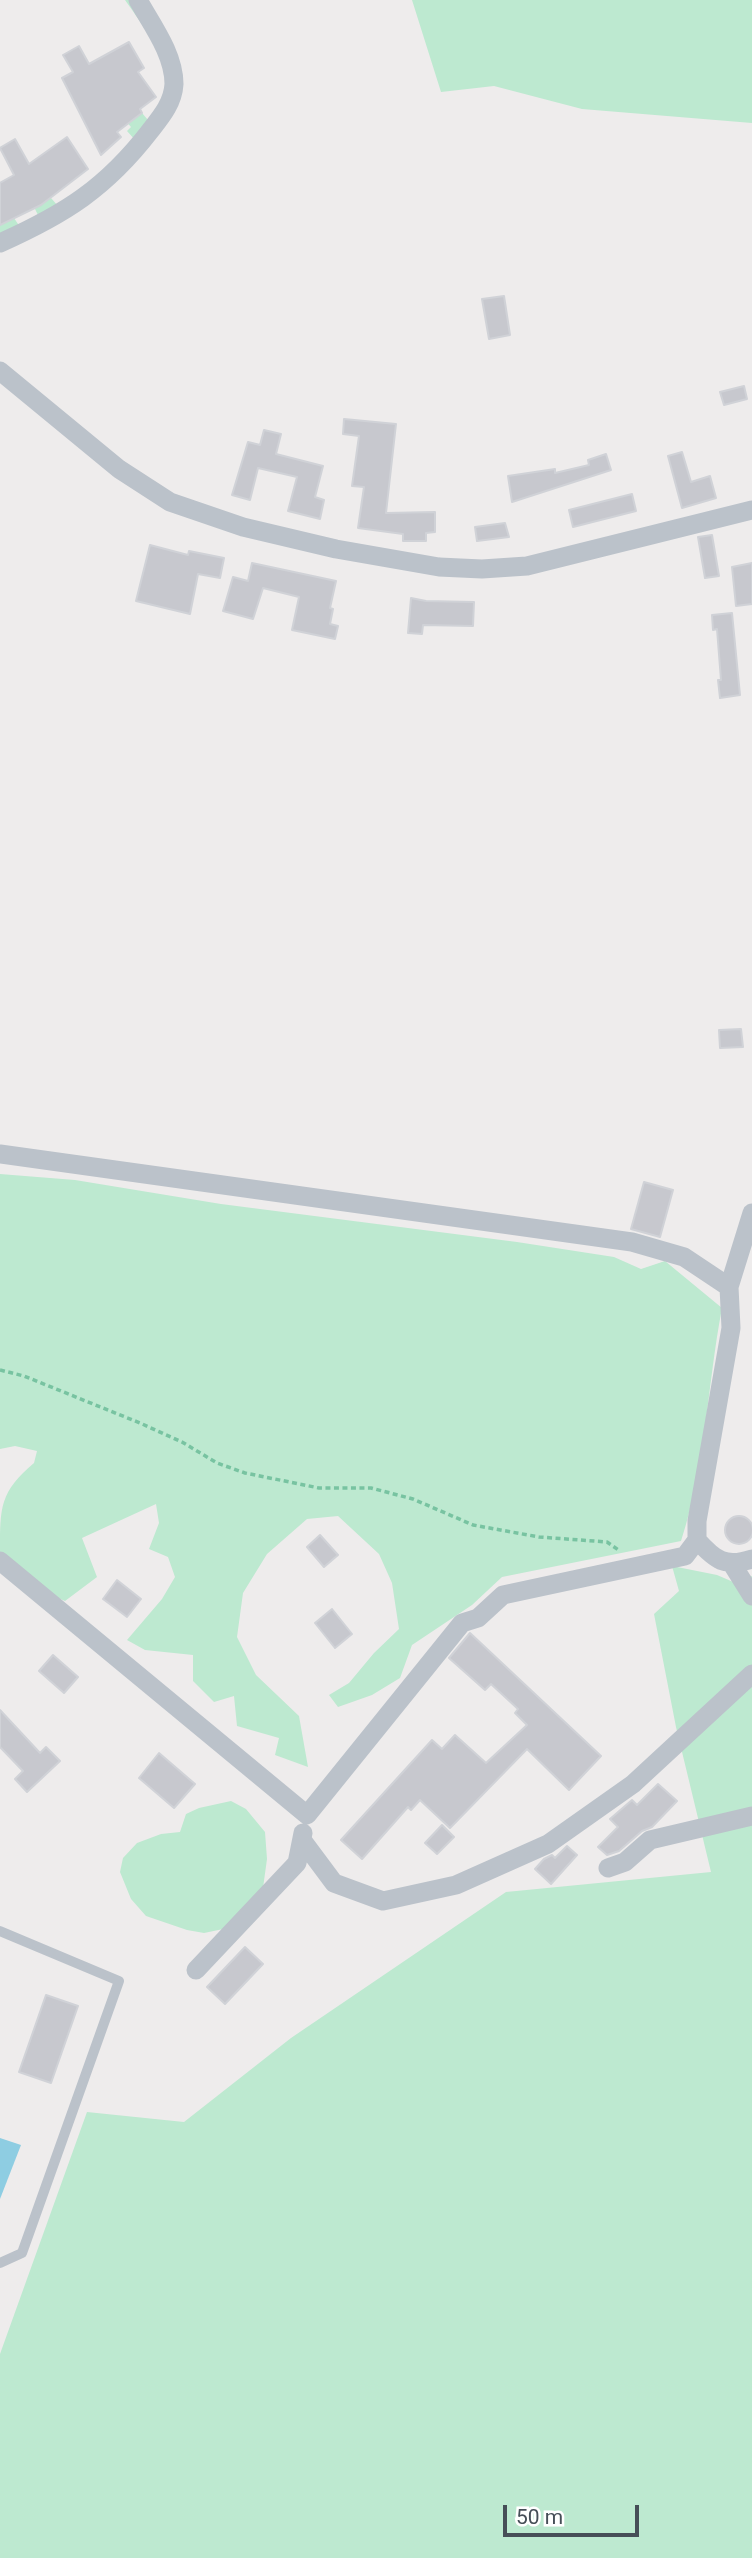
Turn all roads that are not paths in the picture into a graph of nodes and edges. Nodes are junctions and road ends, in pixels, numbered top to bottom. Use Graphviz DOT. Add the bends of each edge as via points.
graph roads {
  1 [pos="138,0"];
  2 [pos="0,243"];
  3 [pos="0,371"];
  4 [pos="752,510"];
  5 [pos="0,1154"];
  6 [pos="752,1213"];
  7 [pos="729,1287"];
  8 [pos="697,1540"];
  9 [pos="752,1559"];
  10 [pos="0,1561"];
  11 [pos="732,1564"];
  12 [pos="752,1596"];
  13 [pos="752,1674"];
  14 [pos="307,1815"];
  15 [pos="752,1816"];
  16 [pos="302,1840"];
  17 [pos="608,1868"];
  18 [pos="0,1931"];
  19 [pos="196,1970"];
  20 [pos="0,2263"];
  1 -- 2 [label="street" via="172,66 173,93 166,111 102,184 57,215"];
  3 -- 4 [label="street" via="118,469 170,502 243,527 336,549 439,567 527,566"];
  5 -- 7 [label="street" via="632,1242 684,1257"];
  6 -- 7 [label="street"];
  7 -- 8 [label="street" via="731,1328"];
  8 -- 11 [label="street" via="712,1557"];
  8 -- 14 [label="street" via="685,1556 503,1595 478,1618 462,1623"];
  9 -- 11 [label="street"];
  10 -- 14 [label="street"];
  11 -- 12 [label="street"];
  13 -- 16 [label="street" via="633,1784 548,1844 456,1885 383,1901 334,1883"];
  14 -- 16 [label="street"];
  15 -- 17 [label="street" via="650,1840 625,1862"];
  16 -- 19 [label="street" via="297,1863"];
  18 -- 20 [label="lane" via="120,1981 22,2253"];
}
